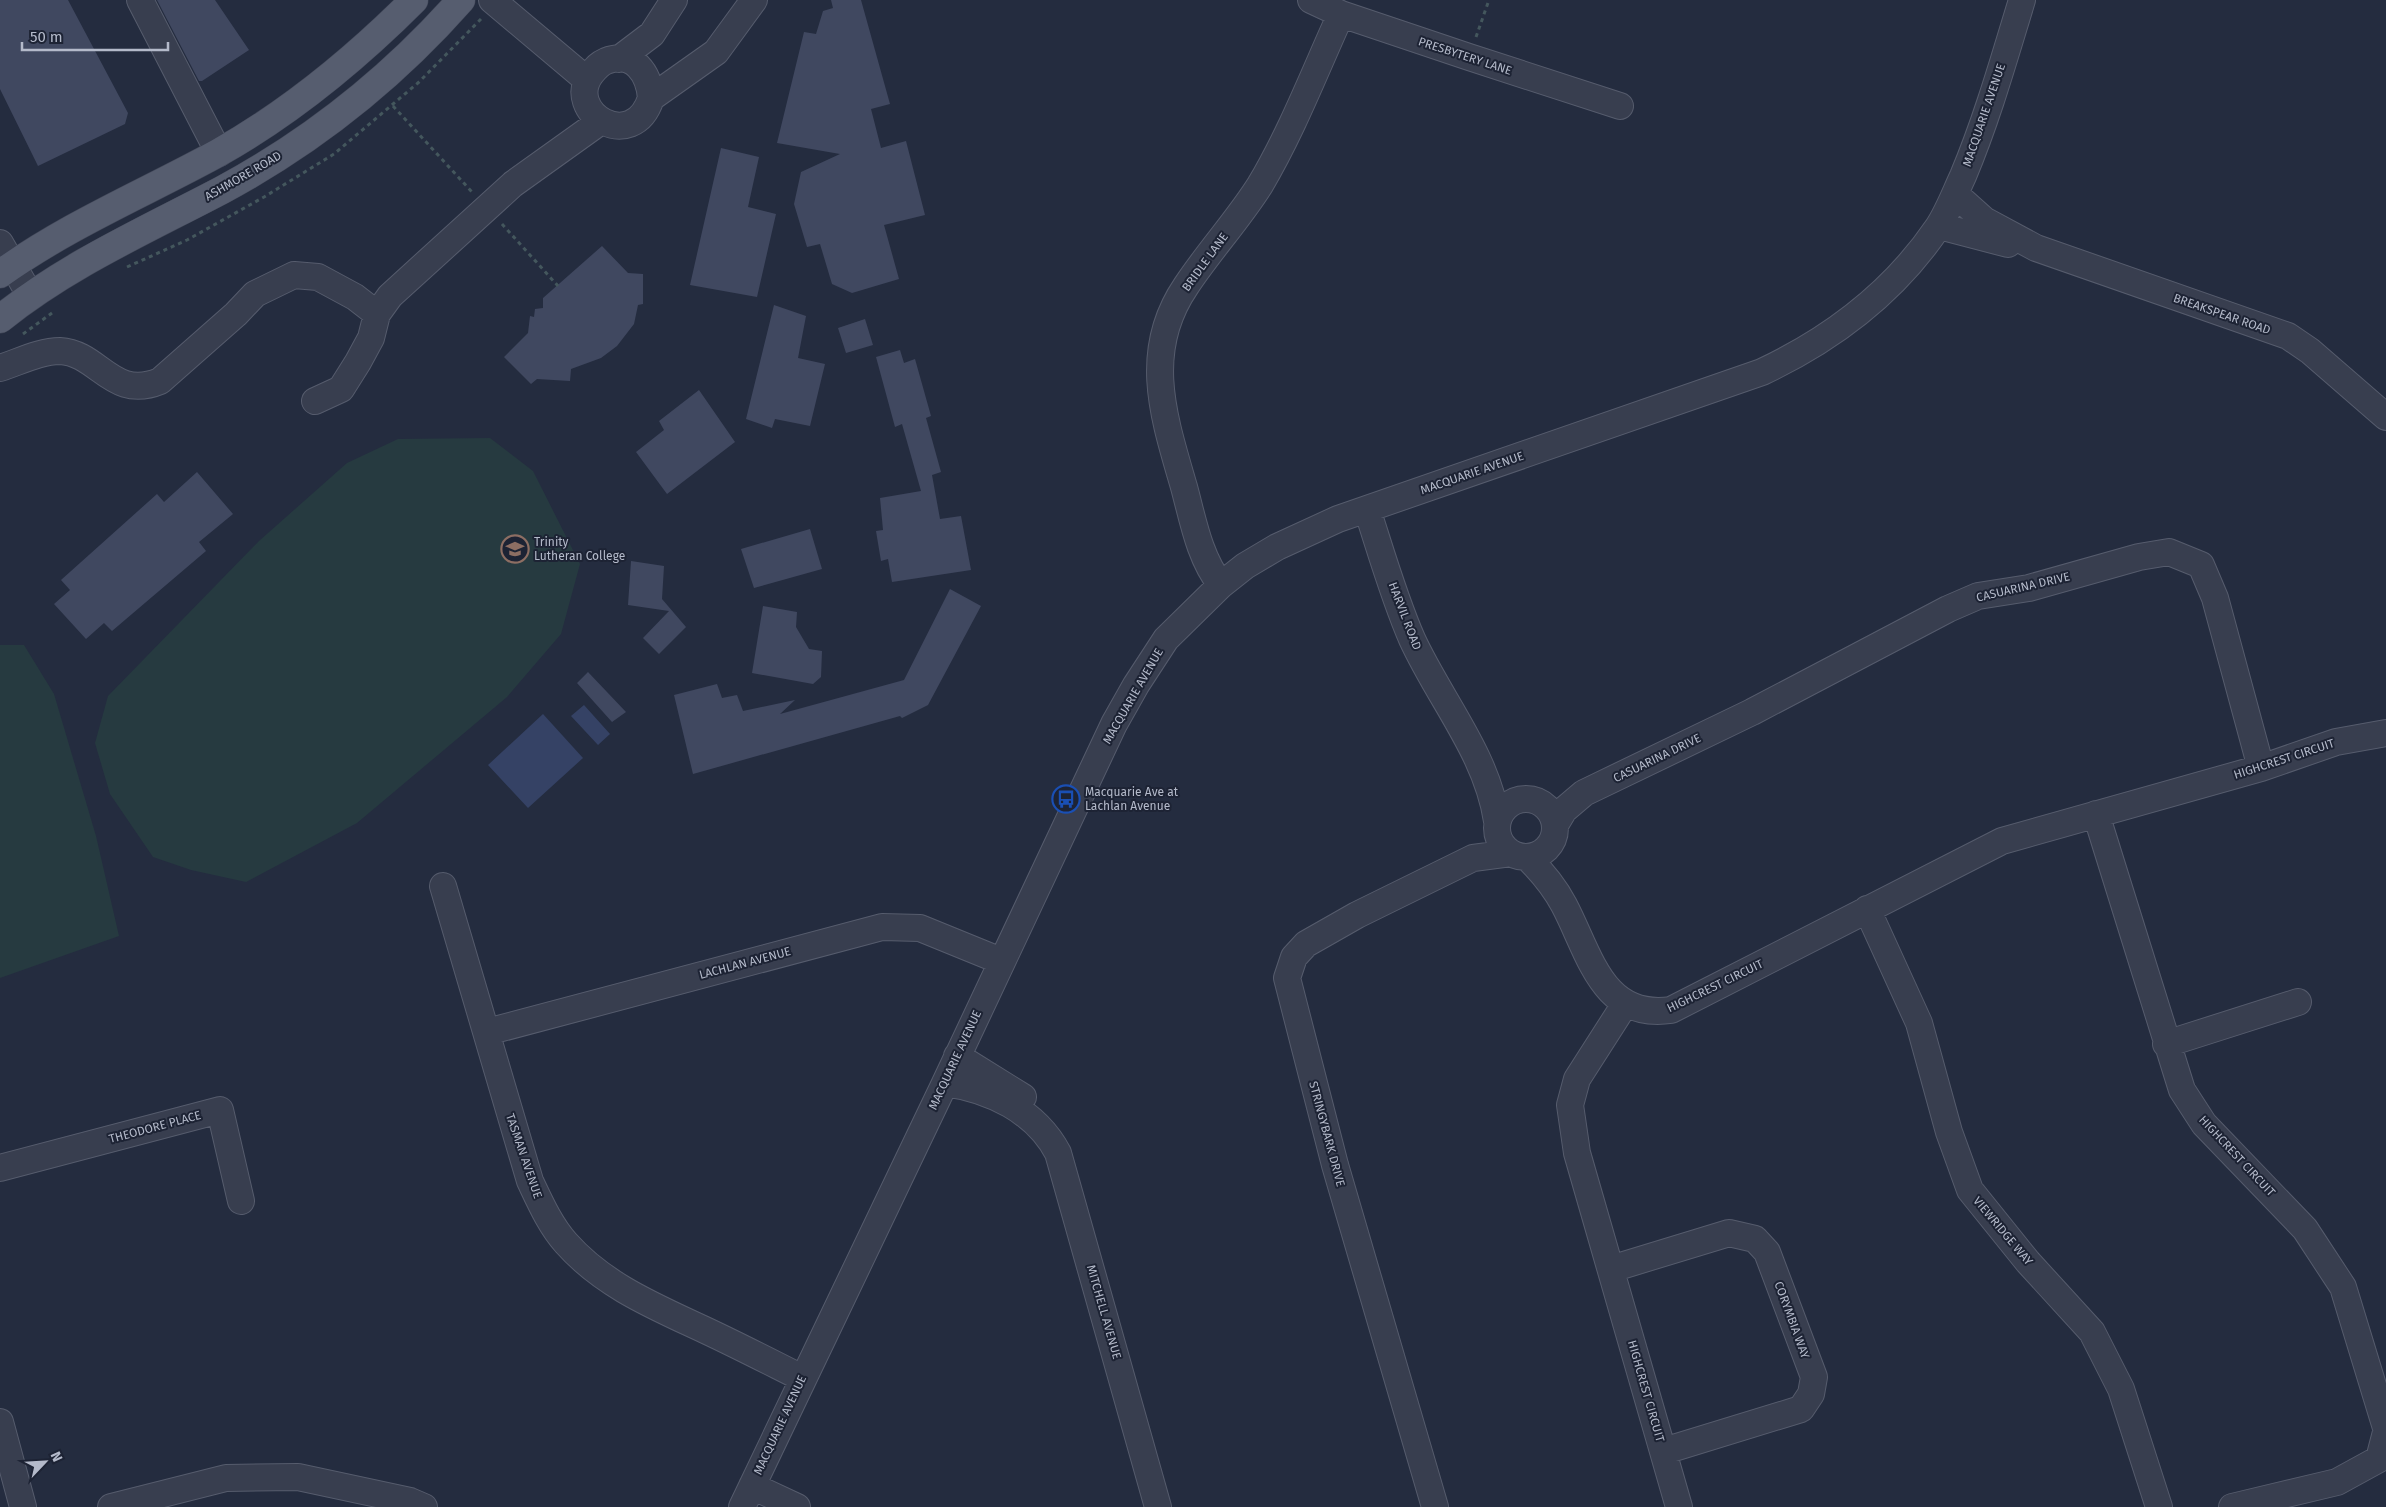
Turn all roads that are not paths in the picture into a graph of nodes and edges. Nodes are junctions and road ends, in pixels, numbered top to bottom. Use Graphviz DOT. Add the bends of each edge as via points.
graph roads {
  1 [pos="140,0"];
  2 [pos="414,0"];
  3 [pos="461,0"];
  4 [pos="492,0"];
  5 [pos="674,0"];
  6 [pos="754,0"];
  7 [pos="1311,0"];
  8 [pos="2022,0"];
  9 [pos="1341,14"];
  10 [pos="619,59"];
  11 [pos="587,80"];
  12 [pos="651,98"];
  13 [pos="1620,106"];
  14 [pos="601,121"];
  15 [pos="219,152"];
  16 [pos="1955,194"];
  17 [pos="1939,226"];
  18 [pos="2036,248"];
  19 [pos="4,261"];
  20 [pos="30,295"];
  21 [pos="377,314"];
  22 [pos="0,319"];
  23 [pos="0,368"];
  24 [pos="315,401"];
  25 [pos="2386,417"];
  26 [pos="1366,510"];
  27 [pos="1221,585"];
  28 [pos="1456,718"];
  29 [pos="2386,733"];
  30 [pos="2261,768"];
  31 [pos="1584,793"];
  32 [pos="1533,799"];
  33 [pos="2096,814"];
  34 [pos="1497,826"];
  35 [pos="1536,845"];
  36 [pos="1473,858"];
  37 [pos="443,886"];
  38 [pos="1867,909"];
  39 [pos="1001,961"];
  40 [pos="2298,1002"];
  41 [pos="1625,1004"];
  42 [pos="487,1032"];
  43 [pos="2166,1044"];
  44 [pos="957,1056"];
  45 [pos="945,1083"];
  46 [pos="1038,1123"];
  47 [pos="0,1168"];
  48 [pos="241,1201"];
  49 [pos="1611,1269"];
  50 [pos="802,1378"];
  51 [pos="0,1422"];
  52 [pos="2386,1428"];
  53 [pos="2386,1432"];
  54 [pos="1664,1451"];
  55 [pos="747,1496"];
  56 [pos="23,1507"];
  57 [pos="111,1507"];
  58 [pos="424,1507"];
  59 [pos="797,1507"];
  60 [pos="1158,1507"];
  61 [pos="1435,1507"];
  62 [pos="1679,1507"];
  63 [pos="2159,1507"];
  64 [pos="2232,1507"];
  1 -- 15 [label="street"];
  2 -- 15 [label="main road" via="335,74"];
  3 -- 20 [label="main road, ASHMORE ROAD" via="397,66 323,126 224,189 104,251"];
  4 -- 11 [label="street"];
  5 -- 10 [label="street" via="652,34"];
  6 -- 12 [label="street" via="716,52"];
  7 -- 9 [label="street, PRESBYTERY LANE"];
  8 -- 16 [label="street, MACQUARIE AVENUE" via="1977,143"];
  9 -- 13 [label="street, PRESBYTERY LANE"];
  9 -- 27 [label="street, BRIDLE LANE" via="1271,166 1251,199 1185,288 1172,314 1162,348 1159,377 1163,414 1203,555"];
  10 -- 11 [label="street" via="597,66"];
  10 -- 12 [label="street" via="636,64 644,71 650,81"];
  11 -- 14 [label="street" via="586,100 594,116"];
  12 -- 14 [label="street" via="648,109 634,123 618,126"];
  14 -- 21 [label="street" via="539,164 486,207 390,296"];
  15 -- 19 [label="main road"];
  16 -- 17 [label="street, MACQUARIE AVENUE"];
  16 -- 18 [label="street, BREAKSPEAR ROAD" via="1984,220"];
  17 -- 18 [label="street, BREAKSPEAR ROAD" via="2020,248"];
  17 -- 26 [label="street, MACQUARIE AVENUE" via="1911,264 1890,285 1831,334 1797,356 1712,391"];
  18 -- 25 [label="street, BREAKSPEAR ROAD" via="2288,336"];
  19 -- 20 [label="street"];
  20 -- 22 [label="main road, ASHMORE ROAD"];
  21 -- 23 [label="street" via="355,297 318,277 294,275 256,294 160,381 149,386 128,386 80,358 61,351"];
  21 -- 24 [label="street" via="371,338 341,389"];
  26 -- 27 [label="street, MACQUARIE AVENUE" via="1277,547"];
  26 -- 28 [label="street, HARVIL ROAD" via="1412,638"];
  27 -- 39 [label="street, MACQUARIE AVENUE" via="1166,639 1136,685 1114,724"];
  28 -- 32 [label="street, HARVIL ROAD" via="1500,774 1516,790"];
  28 -- 34 [label="street, HARVIL ROAD" via="1487,780"];
  29 -- 30 [label="street, HIGHCREST CIRCUIT" via="2336,742"];
  30 -- 31 [label="street, CASUARINA DRIVE" via="2215,598 2201,565 2169,552 2139,557 2029,588 1978,596 1760,708"];
  30 -- 33 [label="street, HIGHCREST CIRCUIT"];
  31 -- 32 [label="street, CASUARINA DRIVE" via="1557,799"];
  31 -- 35 [label="street, CASUARINA DRIVE" via="1564,810"];
  32 -- 34 [label="street" via="1512,801 1500,813"];
  32 -- 35 [label="street" via="1550,811"];
  33 -- 38 [label="street, HIGHCREST CIRCUIT" via="2002,841"];
  33 -- 43 [label="street, HIGHCREST CIRCUIT"];
  34 -- 35 [label="street" via="1498,838"];
  34 -- 36 [label="street, STRINGYBARK DRIVE"];
  35 -- 36 [label="street, STRINGYBARK DRIVE"];
  35 -- 41 [label="street" via="1550,857 1564,904 1598,975"];
  36 -- 61 [label="street, STRINGYBARK DRIVE" via="1306,944 1294,957 1287,978 1335,1165"];
  37 -- 42 [label="street, TASMAN AVENUE"];
  38 -- 41 [label="street, HIGHCREST CIRCUIT" via="1671,1010 1644,1011"];
  38 -- 63 [label="street, VIEWRIDGE WAY" via="1919,1023 1949,1132 1970,1190 2028,1262 2092,1332 2121,1389"];
  39 -- 42 [label="street, LACHLAN AVENUE" via="920,928 882,927"];
  39 -- 44 [label="street, MACQUARIE AVENUE"];
  40 -- 43 [label="street"];
  41 -- 49 [label="street, HIGHCREST CIRCUIT" via="1577,1079 1570,1105 1578,1153"];
  42 -- 50 [label="street, TASMAN AVENUE" via="530,1181 564,1242 609,1282"];
  43 -- 52 [label="street, HIGHCREST CIRCUIT" via="2182,1090 2204,1124 2305,1229 2342,1287"];
  44 -- 45 [label="street, MACQUARIE AVENUE"];
  44 -- 46 [label="street, MITCHELL AVENUE" via="1019,1093 1031,1107"];
  45 -- 46 [label="street, MITCHELL AVENUE" via="984,1093"];
  45 -- 50 [label="street, MACQUARIE AVENUE"];
  46 -- 60 [label="street, MITCHELL AVENUE" via="1050,1138 1062,1166"];
  47 -- 48 [label="street, THEODORE PLACE" via="220,1110"];
  49 -- 54 [label="street, HIGHCREST CIRCUIT"];
  49 -- 54 [label="street, CORYMBIA WAY" via="1730,1233 1755,1239 1767,1252 1814,1377 1811,1394 1801,1409"];
  50 -- 55 [label="street, MACQUARIE AVENUE"];
  51 -- 56 [label="street"];
  53 -- 64 [label="street" via="2379,1459 2338,1482"];
  54 -- 62 [label="street, HIGHCREST CIRCUIT"];
  55 -- 59 [label="street"];
  57 -- 58 [label="street" via="226,1478 298,1476 410,1500"];
}
